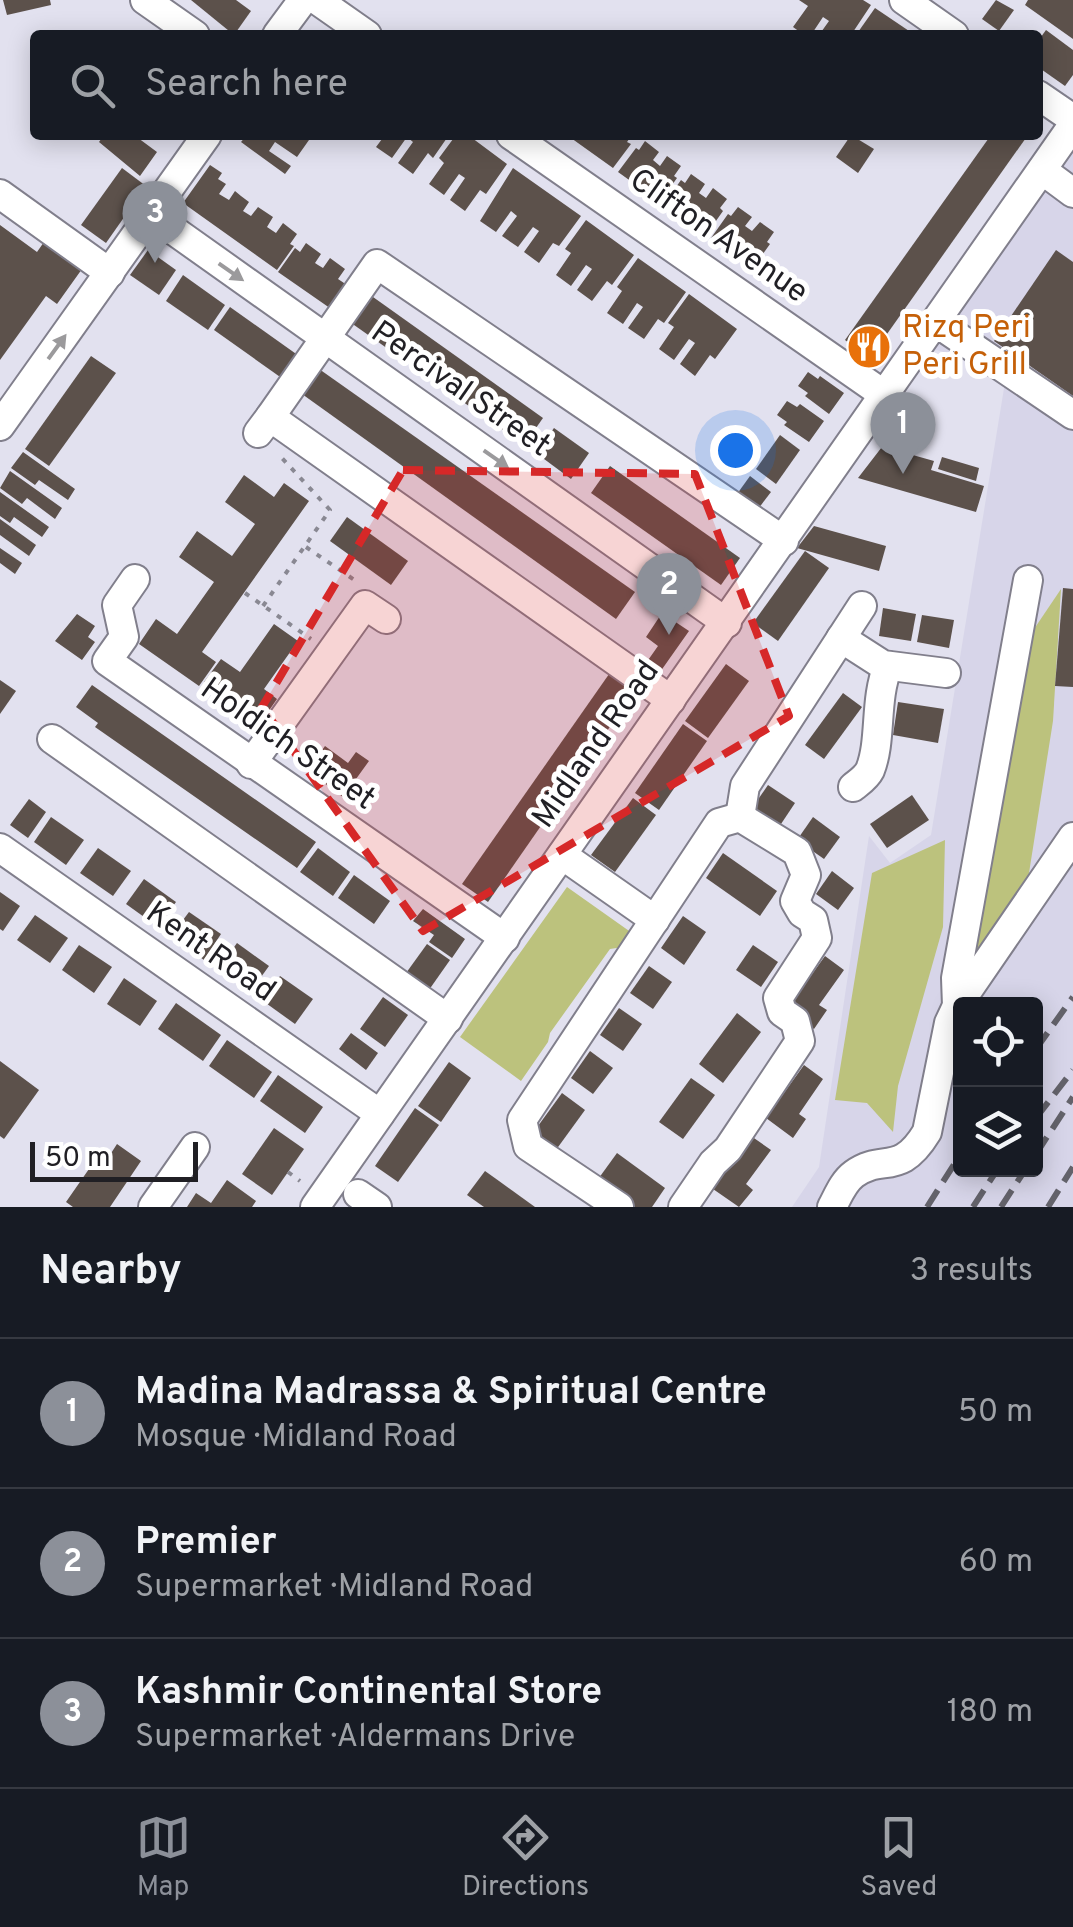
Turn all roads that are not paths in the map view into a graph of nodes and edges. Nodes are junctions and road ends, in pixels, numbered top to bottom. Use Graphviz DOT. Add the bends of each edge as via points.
graph roads {
  1 [pos="145,0"];
  2 [pos="303,0"];
  3 [pos="316,0"];
  4 [pos="904,0"];
  5 [pos="188,30"];
  6 [pos="282,30"];
  7 [pos="360,30"];
  8 [pos="947,30"];
  9 [pos="1043,99"];
  10 [pos="1073,122"];
  11 [pos="204,140"];
  12 [pos="518,140"];
  13 [pos="1042,170"];
  14 [pos="1073,193"];
  15 [pos="0,194"];
  16 [pos="152,215"];
  17 [pos="110,273"];
  18 [pos="937,322"];
  19 [pos="325,338"];
  20 [pos="886,396"];
  21 [pos="1073,415"];
  22 [pos="0,426"];
  23 [pos="784,542"];
  24 [pos="135,579"];
  25 [pos="1028,580"];
  26 [pos="862,606"];
  27 [pos="376,612"];
  28 [pos="727,623"];
  29 [pos="841,638"];
  30 [pos="878,662"];
  31 [pos="946,673"];
  32 [pos="671,700"];
  33 [pos="52,739"];
  34 [pos="251,764"];
  35 [pos="853,787"];
  36 [pos="740,816"];
  37 [pos="1073,837"];
  38 [pos="0,848"];
  39 [pos="562,855"];
  40 [pos="654,920"];
  41 [pos="505,938"];
  42 [pos="956,997"];
  43 [pos="962,997"];
  44 [pos="953,1012"];
  45 [pos="448,1018"];
  46 [pos="380,1114"];
  47 [pos="195,1148"];
  48 [pos="310,1196"];
  49 [pos="154,1207"];
  50 [pos="619,1207"];
  51 [pos="682,1207"];
  52 [pos="832,1207"];
  1 -- 5 [label="street"];
  2 -- 6 [label="street"];
  3 -- 7 [label="street"];
  4 -- 8 [label="street"];
  9 -- 10 [label="street"];
  10 -- 13 [label="street, Midland Road"];
  11 -- 16 [label="street"];
  12 -- 20 [label="street, Clifton Avenue"];
  13 -- 14 [label="street"];
  13 -- 18 [label="street, Midland Road"];
  15 -- 17 [label="street"];
  16 -- 17 [label="street"];
  16 -- 19 [label="street, Percival Street, one-way"];
  22 -- 17 [label="street, one-way"];
  18 -- 20 [label="street, Midland Road"];
  18 -- 21 [label="street"];
  19 -- 23 [label="street" via="377,264"];
  19 -- 28 [label="street, Percival Street, one-way"];
  19 -- 32 [label="street" via="264,425"];
  20 -- 23 [label="street, Midland Road"];
  23 -- 28 [label="street, Midland Road"];
  24 -- 34 [label="street, Holdich Street" via="117,605 124,637 108,662"];
  25 -- 42 [label="street"];
  26 -- 29 [label="street"];
  27 -- 34 [label="street" via="332,653"];
  28 -- 32 [label="street, Midland Road"];
  29 -- 30 [label="street"];
  29 -- 36 [label="street" via="745,786"];
  30 -- 31 [label="street"];
  30 -- 35 [label="street" via="871,765"];
  32 -- 39 [label="street, Midland Road"];
  33 -- 45 [label="street"];
  34 -- 41 [label="street, Holdich Street"];
  36 -- 40 [label="street" via="719,823"];
  36 -- 51 [label="street" via="797,852 806,875 795,900 813,920 817,938 778,998 800,1040"];
  37 -- 43 [label="street"];
  38 -- 46 [label="street, Kent Road"];
  39 -- 40 [label="street"];
  39 -- 41 [label="street, Midland Road"];
  40 -- 50 [label="street" via="522,1120 528,1146"];
  41 -- 45 [label="street, Midland Road"];
  44 -- 52 [label="street" via="920,1144 897,1162 854,1174"];
  45 -- 46 [label="street, Midland Road"];
  46 -- 48 [label="street, Midland Road"];
  47 -- 49 [label="street"];
}
